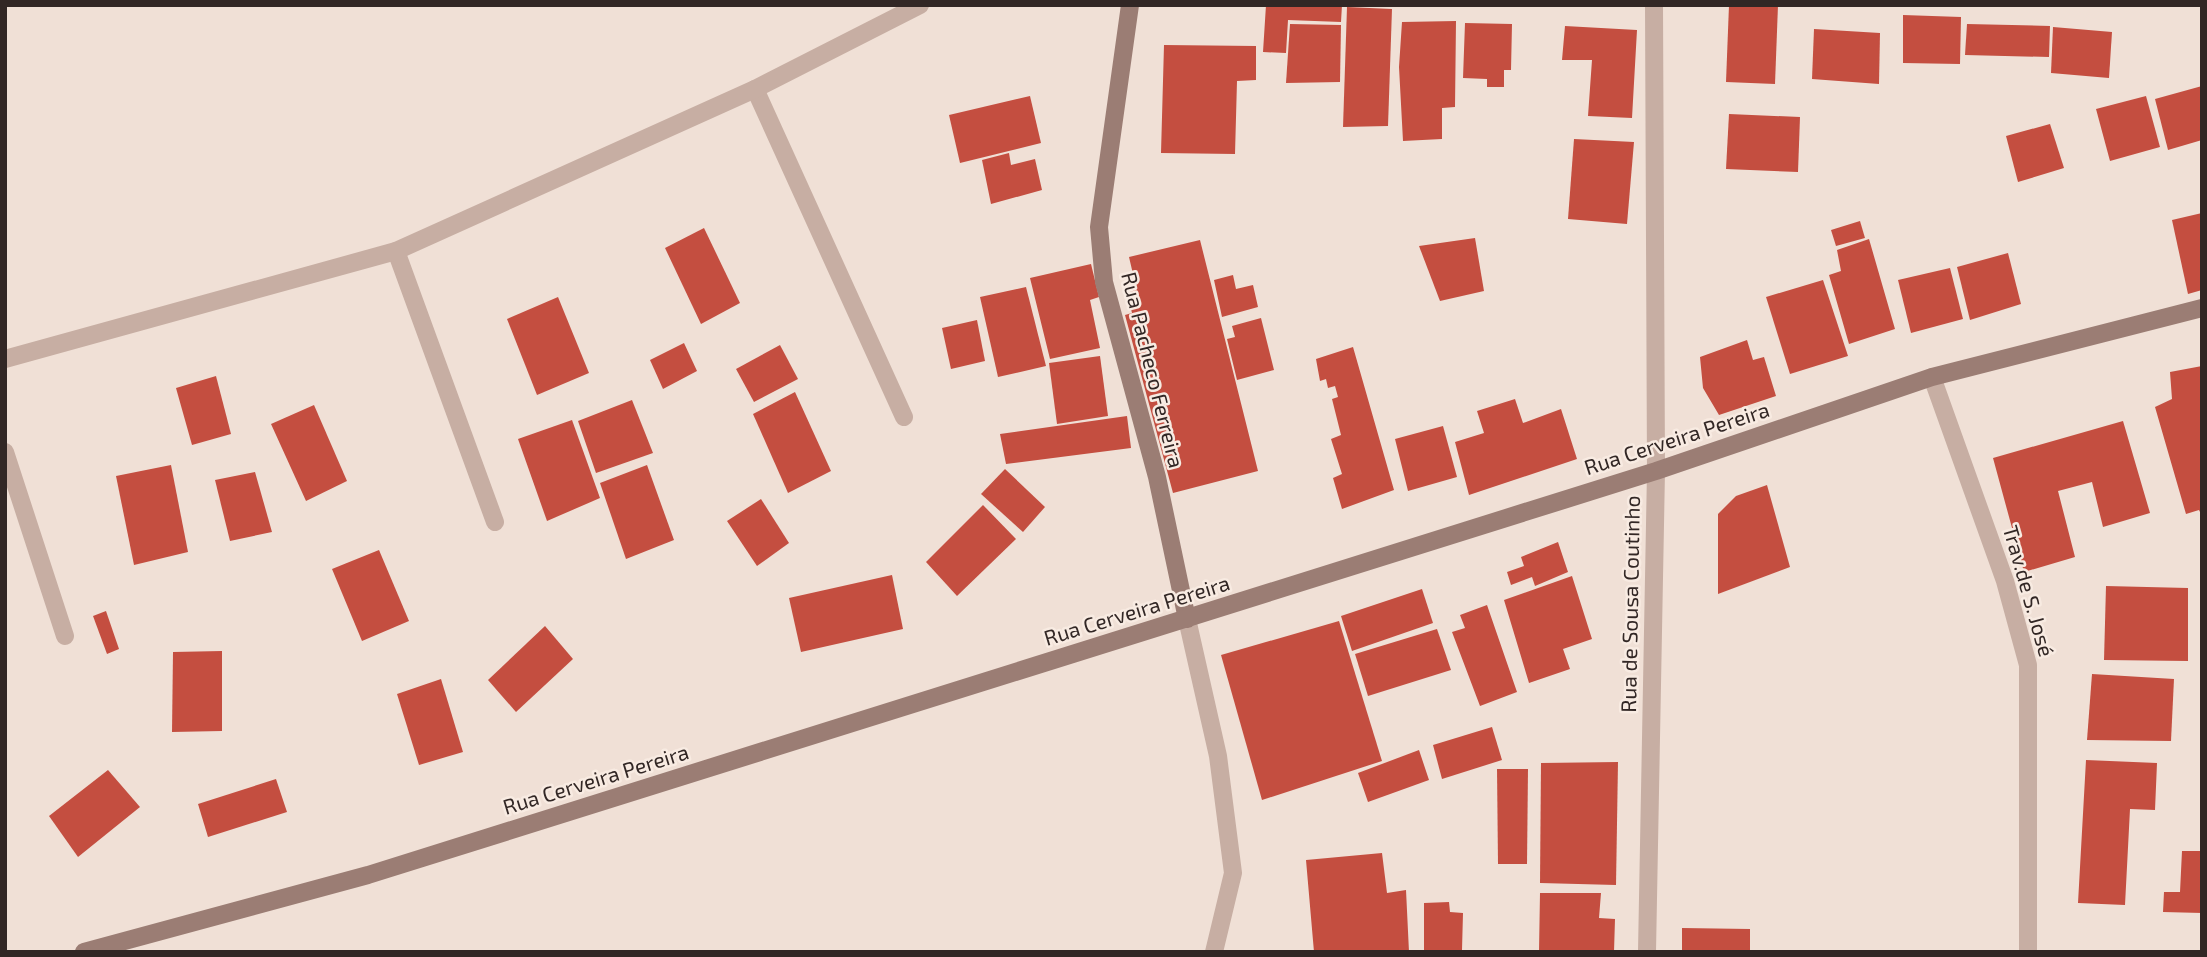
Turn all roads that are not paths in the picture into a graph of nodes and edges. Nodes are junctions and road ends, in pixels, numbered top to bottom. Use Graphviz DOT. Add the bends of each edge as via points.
graph roads {
  1 [pos="920,5"];
  2 [pos="1130,5"];
  3 [pos="1654,5"];
  4 [pos="755,89"];
  5 [pos="396,251"];
  6 [pos="2202,308"];
  7 [pos="5,359"];
  8 [pos="1932,377"];
  9 [pos="904,417"];
  10 [pos="5,452"];
  11 [pos="1656,471"];
  12 [pos="495,522"];
  13 [pos="1187,619"];
  14 [pos="65,636"];
  15 [pos="84,952"];
  16 [pos="1214,952"];
  17 [pos="1647,952"];
  18 [pos="2028,952"];
  1 -- 4 [label="street"];
  2 -- 13 [label="main road, Rua Pacheco Ferreira" via="1099,227 1104,282 1157,477"];
  3 -- 11 [label="street, Rua de Sousa Coutinho"];
  4 -- 5 [label="street"];
  4 -- 9 [label="street"];
  5 -- 7 [label="street"];
  5 -- 12 [label="street"];
  6 -- 8 [label="main road, Rua Cerveira Pereira"];
  8 -- 11 [label="main road, Rua Cerveira Pereira"];
  8 -- 18 [label="street, Trav.de S. José" via="2005,581 2028,665"];
  10 -- 14 [label="street"];
  11 -- 13 [label="main road, Rua Cerveira Pereira"];
  11 -- 17 [label="street, Rua de Sousa Coutinho"];
  13 -- 15 [label="main road, Rua Cerveira Pereira" via="368,875"];
  13 -- 16 [label="street" via="1218,756 1233,873"];
}
